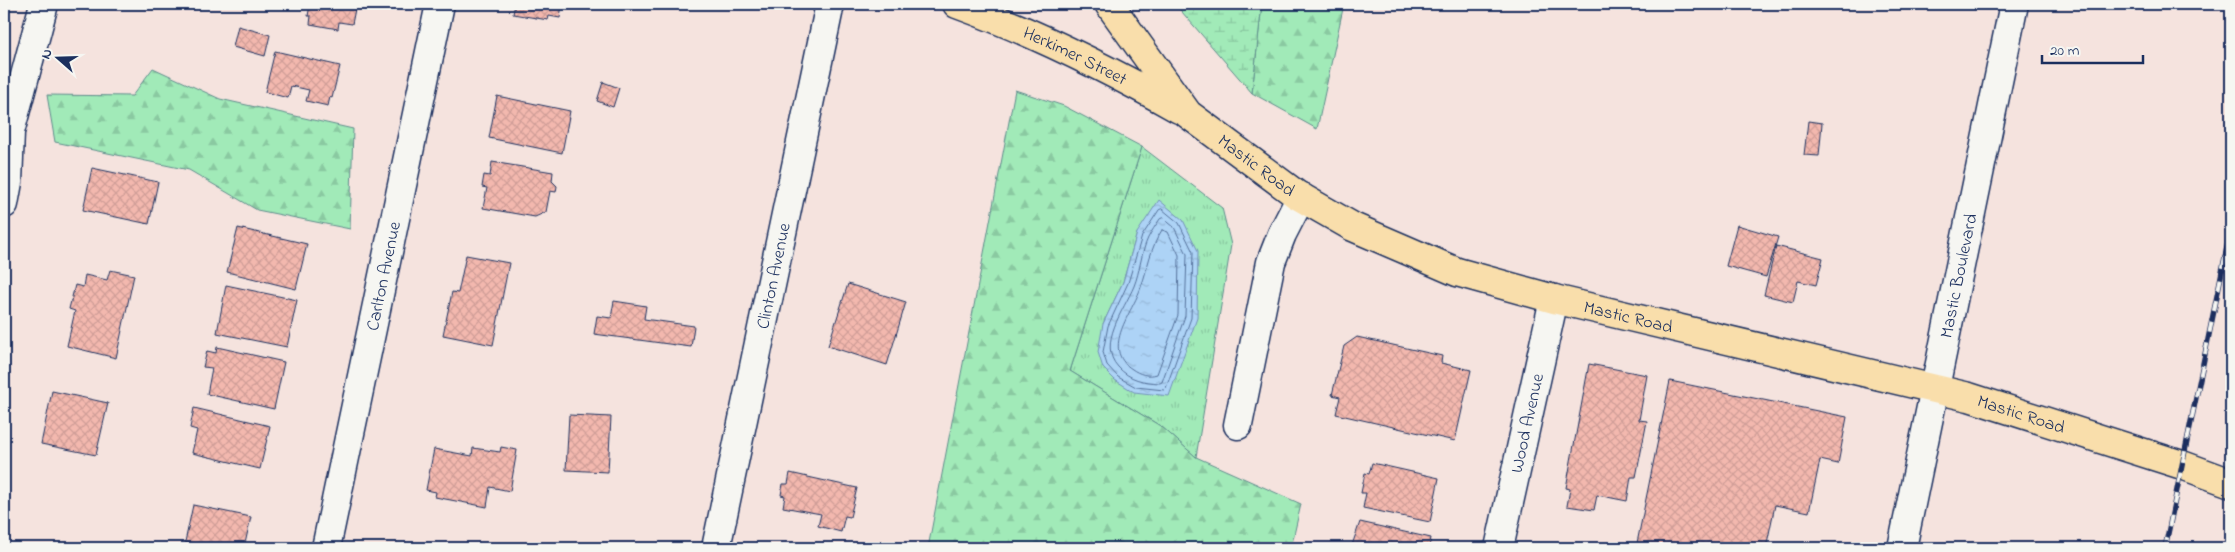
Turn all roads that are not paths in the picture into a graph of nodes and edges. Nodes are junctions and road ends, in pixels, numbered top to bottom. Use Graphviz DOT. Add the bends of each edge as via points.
graph roads {
  1 [pos="44,4"];
  2 [pos="440,4"];
  3 [pos="830,4"];
  4 [pos="957,4"];
  5 [pos="1108,4"];
  6 [pos="2014,4"];
  7 [pos="1188,114"];
  8 [pos="5,189"];
  9 [pos="1301,197"];
  10 [pos="1554,299"];
  11 [pos="1934,388"];
  12 [pos="1238,425"];
  13 [pos="2231,483"];
  14 [pos="326,548"];
  15 [pos="716,548"];
  16 [pos="1499,548"];
  17 [pos="1902,548"];
  1 -- 8 [label="street" via="10,132"];
  2 -- 14 [label="street, Carlton Avenue"];
  3 -- 15 [label="street, Clinton Avenue"];
  4 -- 7 [label="main road, Herkimer Street" via="1049,42"];
  5 -- 7 [label="main road, Mastic Road"];
  6 -- 11 [label="street, Mastic Boulevard"];
  7 -- 9 [label="main road, Mastic Road"];
  9 -- 10 [label="main road, Mastic Road" via="1352,227 1457,272"];
  9 -- 12 [label="street" via="1271,262"];
  10 -- 11 [label="main road, Mastic Road"];
  10 -- 16 [label="street, Wood Avenue"];
  11 -- 13 [label="main road, Mastic Road" via="2048,421"];
  11 -- 17 [label="street, Mastic Boulevard"];
}
